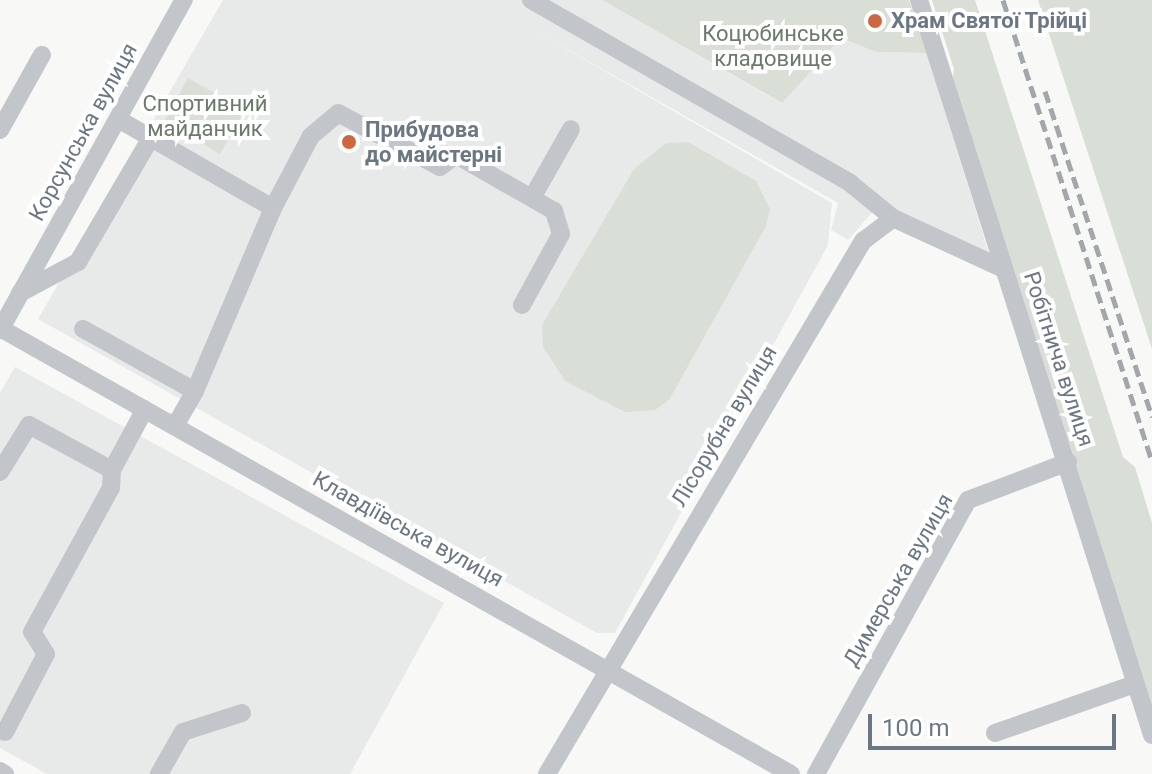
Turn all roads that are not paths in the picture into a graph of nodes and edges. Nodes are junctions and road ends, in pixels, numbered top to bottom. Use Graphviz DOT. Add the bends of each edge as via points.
graph roads {
  1 [pos="184,0"];
  2 [pos="531,0"];
  3 [pos="919,0"];
  4 [pos="42,55"];
  5 [pos="118,119"];
  6 [pos="571,129"];
  7 [pos="0,130"];
  8 [pos="149,141"];
  9 [pos="532,198"];
  10 [pos="273,208"];
  11 [pos="893,218"];
  12 [pos="1004,269"];
  13 [pos="20,293"];
  14 [pos="522,305"];
  15 [pos="0,329"];
  16 [pos="83,329"];
  17 [pos="195,391"];
  18 [pos="145,409"];
  19 [pos="175,426"];
  20 [pos="1068,462"];
  21 [pos="112,470"];
  22 [pos="0,472"];
  23 [pos="606,668"];
  24 [pos="1135,684"];
  25 [pos="242,713"];
  26 [pos="5,732"];
  27 [pos="995,733"];
  28 [pos="1152,735"];
  29 [pos="159,774"];
  30 [pos="547,774"];
  31 [pos="791,774"];
  32 [pos="816,774"];
  1 -- 5 [label="street, Корсунська вулиця"];
  2 -- 11 [label="street" via="850,183"];
  3 -- 12 [label="street, Робітнича вулиця"];
  4 -- 7 [label="street"];
  5 -- 8 [label="street"];
  5 -- 13 [label="street, Корсунська вулиця"];
  6 -- 9 [label="street"];
  8 -- 10 [label="street"];
  8 -- 13 [label="street" via="78,262"];
  9 -- 10 [label="street" via="456,155 440,167 338,113 311,136"];
  9 -- 14 [label="street" via="554,211 561,234"];
  10 -- 17 [label="street"];
  11 -- 12 [label="street"];
  11 -- 23 [label="street, Лісорубна вулиця" via="863,241"];
  12 -- 20 [label="street, Робітнича вулиця"];
  13 -- 15 [label="street, Корсунська вулиця"];
  15 -- 18 [label="street, Клавдіївська вулиця"];
  16 -- 17 [label="street"];
  17 -- 19 [label="street"];
  18 -- 19 [label="street, Клавдіївська вулиця"];
  18 -- 21 [label="street"];
  19 -- 23 [label="street, Клавдіївська вулиця"];
  20 -- 24 [label="street, Робітнича вулиця"];
  20 -- 32 [label="street, Димерська вулиця" via="968,500"];
  21 -- 22 [label="street" via="29,425"];
  21 -- 26 [label="street" via="111,488 32,632 46,654"];
  23 -- 30 [label="street, Лісорубна вулиця"];
  23 -- 31 [label="street, Клавдіївська вулиця"];
  24 -- 27 [label="street"];
  24 -- 28 [label="street, Робітнича вулиця"];
  25 -- 29 [label="street" via="183,732"];
}
